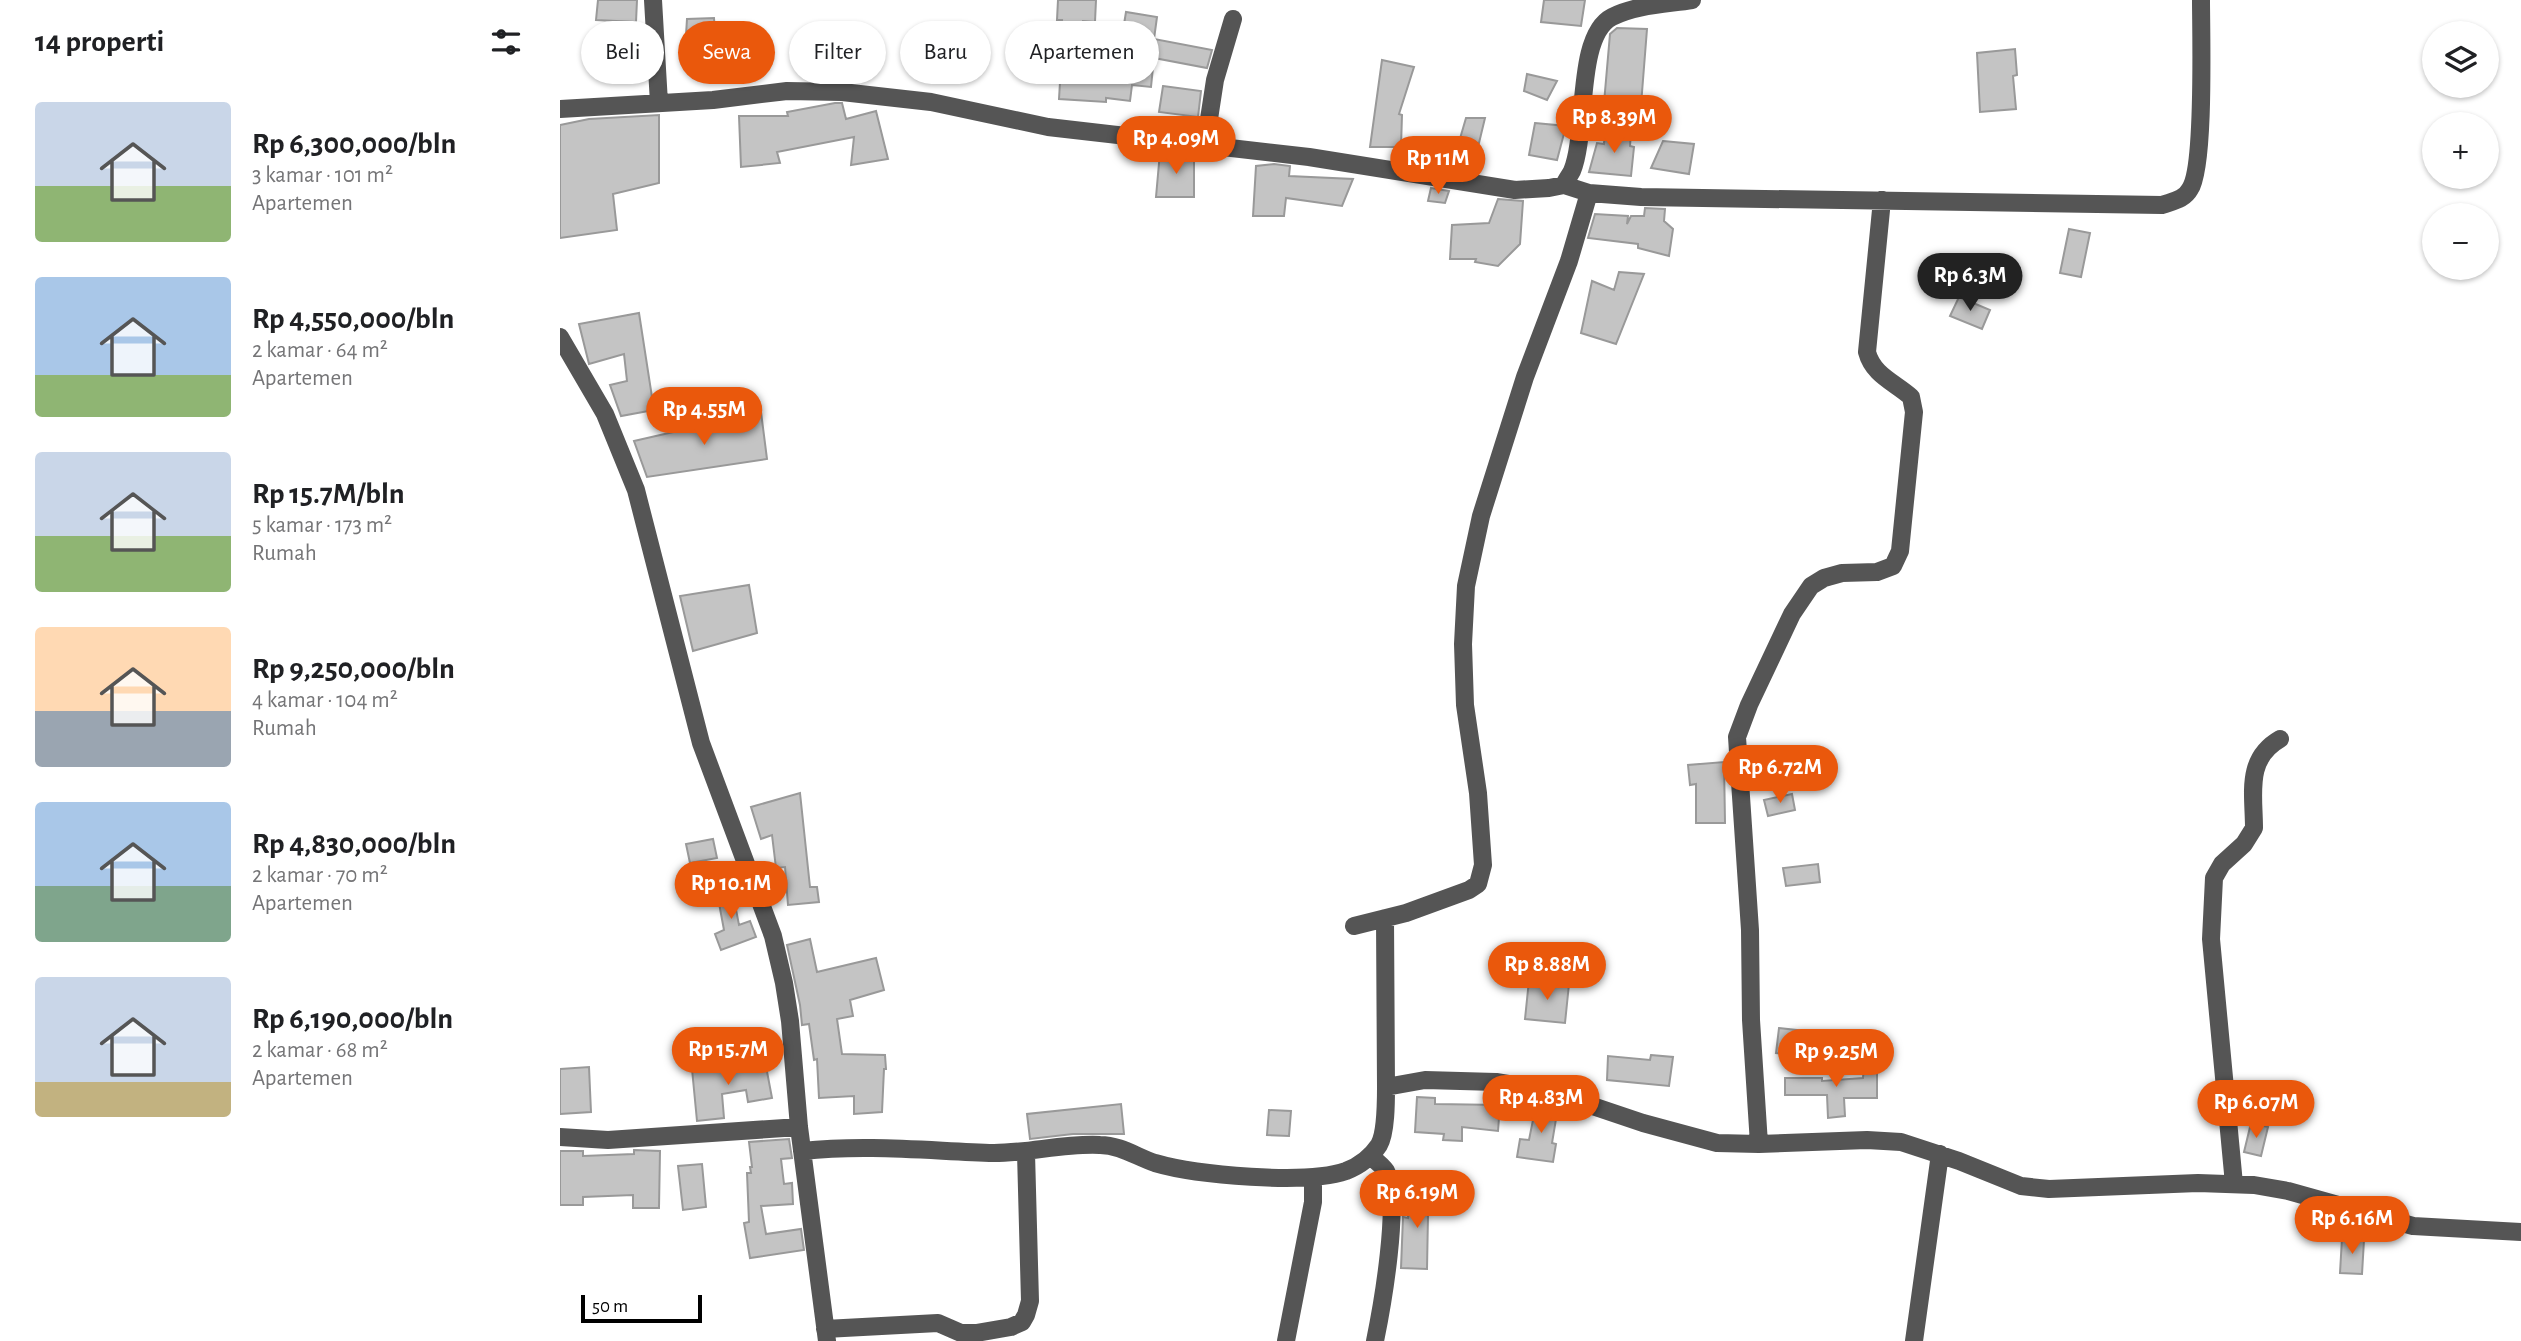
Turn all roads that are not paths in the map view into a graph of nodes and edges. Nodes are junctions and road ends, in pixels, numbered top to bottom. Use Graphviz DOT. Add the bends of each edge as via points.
graph roads {
  1 [pos="653,0"];
  2 [pos="1692,0"];
  3 [pos="2201,0"];
  4 [pos="1233,19"];
  5 [pos="659,103"];
  6 [pos="560,109"];
  7 [pos="1205,145"];
  8 [pos="1564,184"];
  9 [pos="1589,193"];
  10 [pos="1882,200"];
  11 [pos="560,337"];
  12 [pos="2280,739"];
  13 [pos="1385,918"];
  14 [pos="1354,926"];
  15 [pos="1386,1087"];
  16 [pos="799,1127"];
  17 [pos="560,1137"];
  18 [pos="1759,1144"];
  19 [pos="802,1151"];
  20 [pos="1026,1153"];
  21 [pos="1940,1154"];
  22 [pos="1375,1160"];
  23 [pos="2234,1184"];
  24 [pos="1313,1188"];
  25 [pos="2521,1232"];
  26 [pos="826,1335"];
  27 [pos="1286,1341"];
  28 [pos="1375,1341"];
  29 [pos="1914,1341"];
  1 -- 5 [label="street"];
  2 -- 8 [label="street" via="1613,16 1598,28 1589,52 1573,170"];
  3 -- 10 [label="street" via="2198,156 2191,188 2182,199 2162,205"];
  4 -- 7 [label="street" via="1215,80"];
  5 -- 6 [label="street"];
  5 -- 7 [label="street" via="787,91 842,92 932,102 1048,127"];
  7 -- 8 [label="street" via="1515,190"];
  8 -- 9 [label="street"];
  9 -- 10 [label="street"];
  9 -- 13 [label="street" via="1481,516 1466,586 1465,705 1478,793 1482,876 1469,890"];
  10 -- 18 [label="street" via="1867,352 1878,373 1911,397 1914,412 1900,551 1893,566 1877,572 1842,573 1811,586 1787,626 1737,737"];
  11 -- 16 [label="street" via="605,414 636,490 701,743 773,936 790,1021"];
  12 -- 23 [label="street" via="2269,745 2255,764 2254,828 2214,878 2211,939"];
  13 -- 14 [label="street"];
  13 -- 15 [label="street"];
  15 -- 18 [label="street" via="1425,1080 1496,1082 1545,1090 1717,1143"];
  15 -- 22 [label="street"];
  16 -- 17 [label="street" via="608,1140"];
  16 -- 19 [label="street"];
  18 -- 21 [label="street" via="1902,1142"];
  19 -- 20 [label="street" via="878,1147"];
  19 -- 26 [label="street"];
  20 -- 24 [label="street" via="1100,1144 1156,1163"];
  20 -- 26 [label="street" via="1030,1301 1022,1321 976,1333 961,1333 938,1323"];
  21 -- 23 [label="street" via="2021,1186 2049,1189"];
  21 -- 29 [label="street"];
  22 -- 24 [label="street"];
  22 -- 28 [label="street" via="1388,1179 1391,1226"];
  23 -- 25 [label="street" via="2288,1191 2413,1226"];
  24 -- 27 [label="street"];
}
